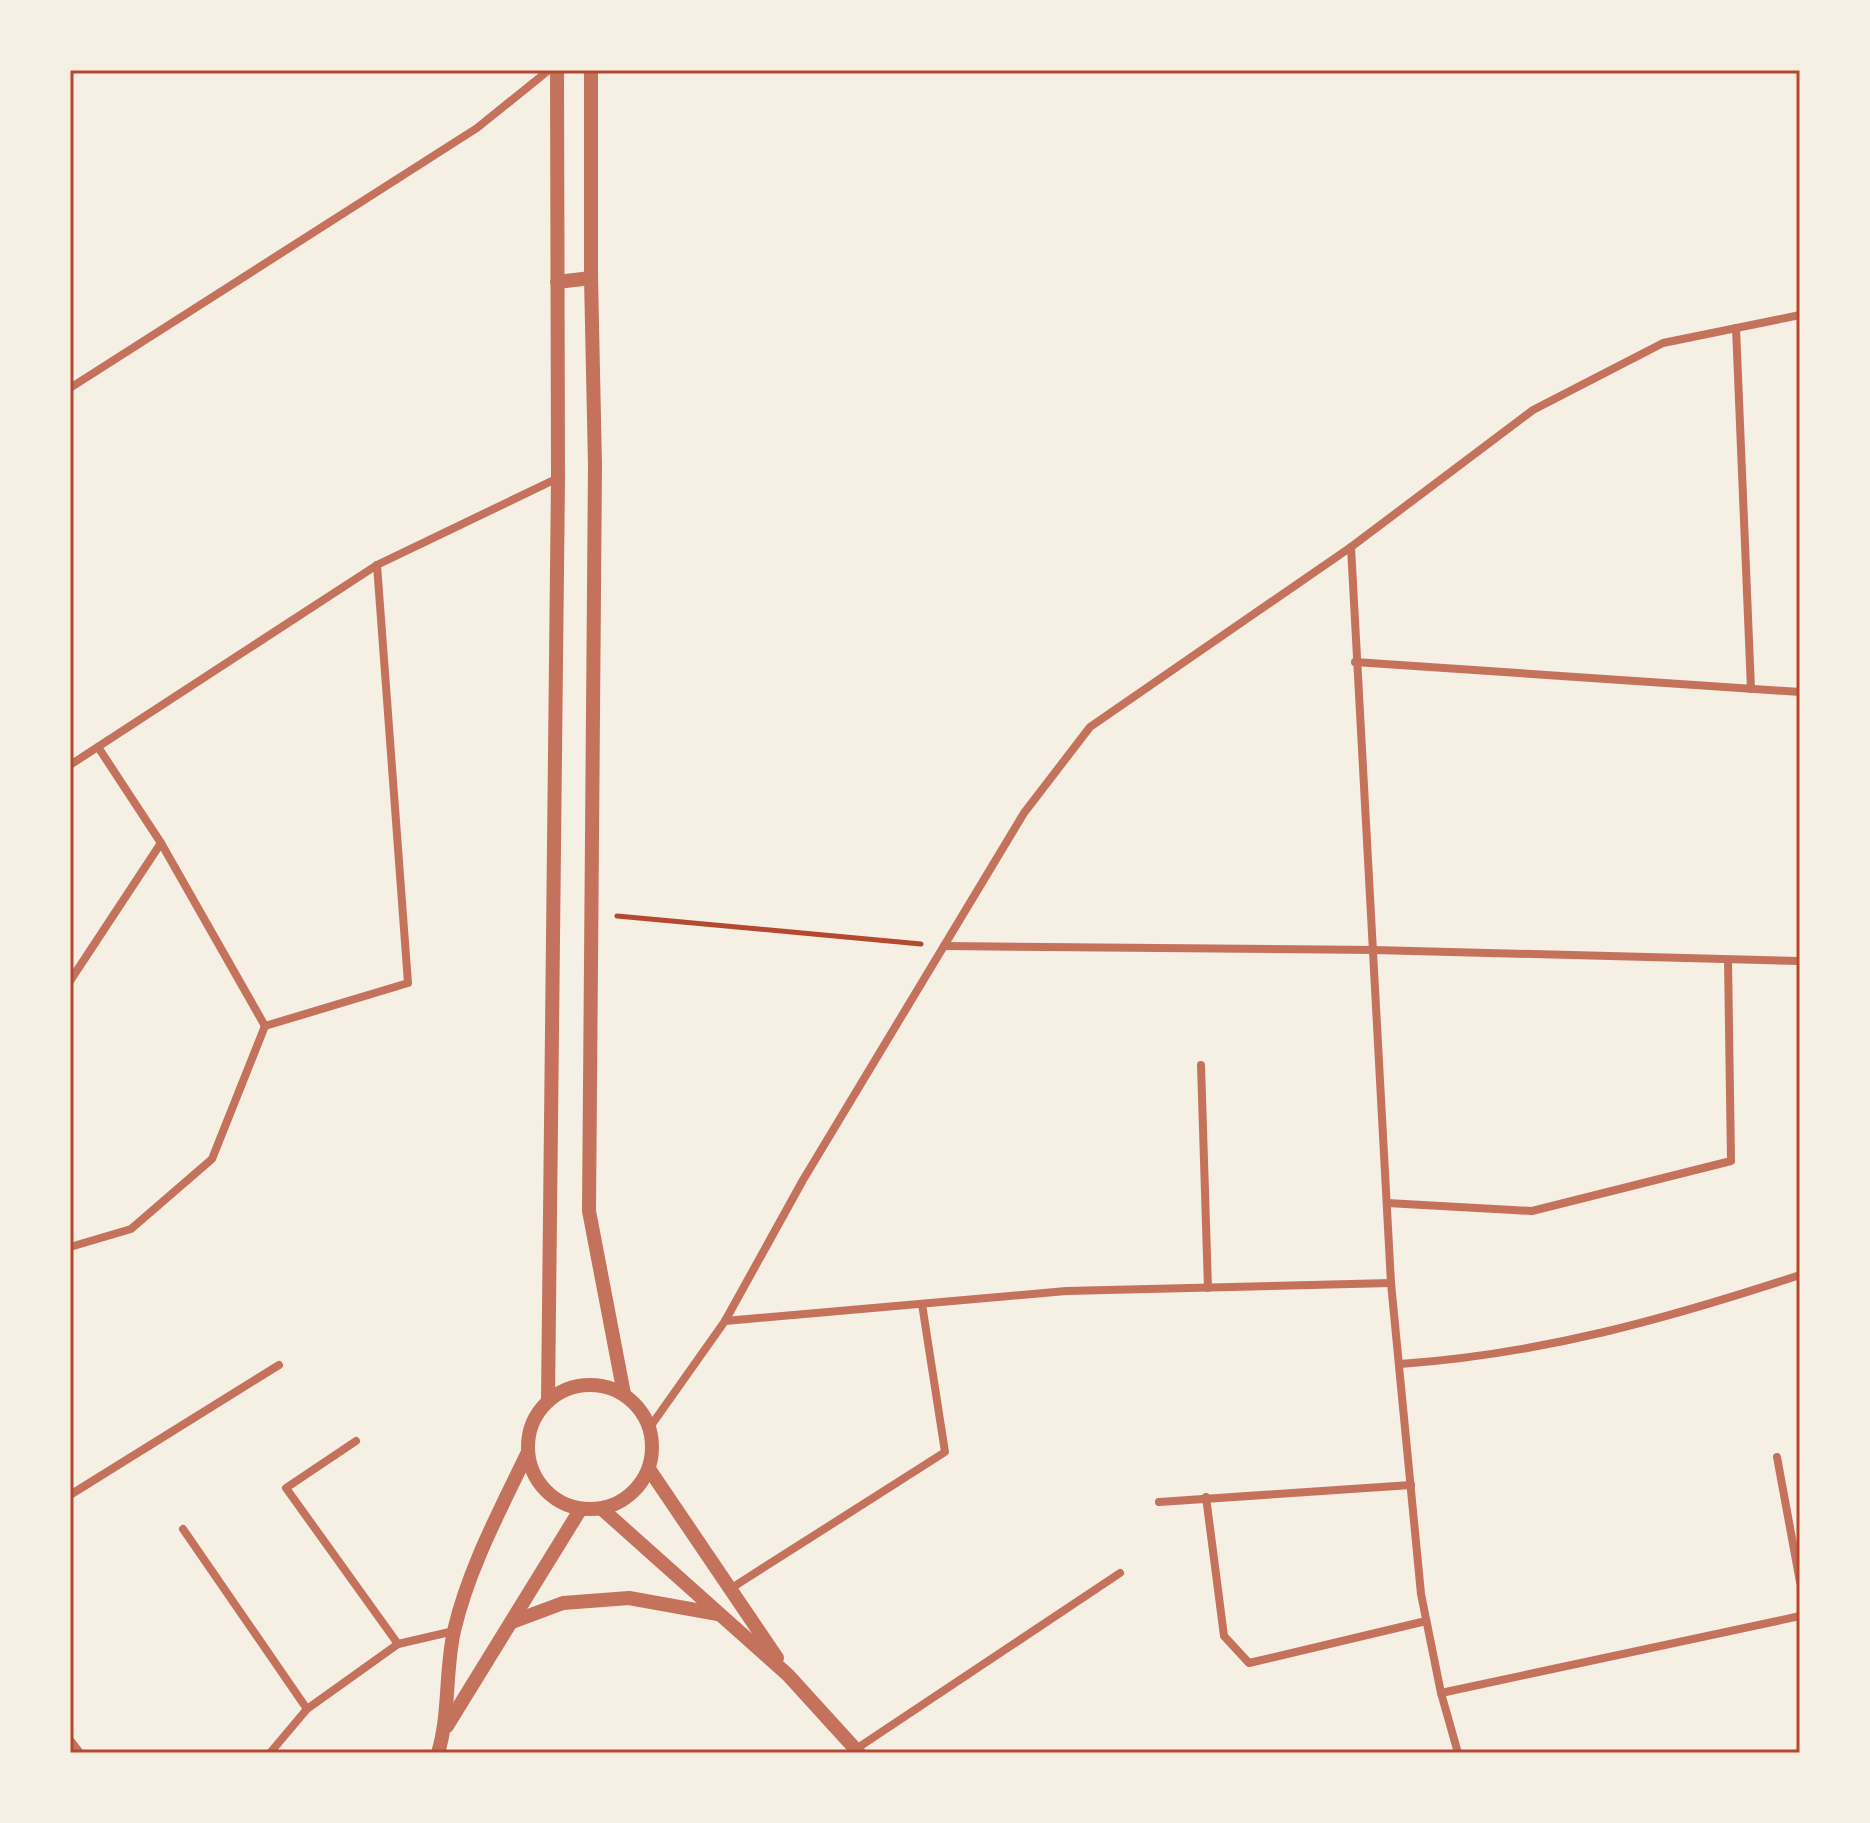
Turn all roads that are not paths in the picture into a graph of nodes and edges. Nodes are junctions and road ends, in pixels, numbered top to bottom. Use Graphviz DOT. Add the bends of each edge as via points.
graph roads {
  1 [pos="549,70"];
  2 [pos="557,70"];
  3 [pos="591,70"];
  4 [pos="591,278"];
  5 [pos="557,282"];
  6 [pos="1800,315"];
  7 [pos="1736,328"];
  8 [pos="70,388"];
  9 [pos="558,478"];
  10 [pos="1351,547"];
  11 [pos="377,565"];
  12 [pos="1355,662"];
  13 [pos="1751,689"];
  14 [pos="1800,692"];
  15 [pos="98,747"];
  16 [pos="70,765"];
  17 [pos="161,843"];
  18 [pos="944,946"];
  19 [pos="1374,950"];
  20 [pos="1728,960"];
  21 [pos="1800,961"];
  22 [pos="70,981"];
  23 [pos="265,1026"];
  24 [pos="1201,1065"];
  25 [pos="1387,1203"];
  26 [pos="70,1247"];
  27 [pos="1800,1275"];
  28 [pos="1391,1283"];
  29 [pos="1208,1288"];
  30 [pos="922,1304"];
  31 [pos="725,1321"];
  32 [pos="1400,1364"];
  33 [pos="279,1365"];
  34 [pos="624,1394"];
  35 [pos="548,1400"];
  36 [pos="650,1427"];
  37 [pos="356,1441"];
  38 [pos="527,1454"];
  39 [pos="1777,1457"];
  40 [pos="649,1469"];
  41 [pos="1411,1485"];
  42 [pos="70,1495"];
  43 [pos="1206,1497"];
  44 [pos="1159,1502"];
  45 [pos="602,1509"];
  46 [pos="580,1510"];
  47 [pos="183,1529"];
  48 [pos="1120,1573"];
  49 [pos="1800,1582"];
  50 [pos="730,1589"];
  51 [pos="719,1614"];
  52 [pos="1800,1616"];
  53 [pos="1426,1621"];
  54 [pos="512,1622"];
  55 [pos="454,1631"];
  56 [pos="398,1644"];
  57 [pos="788,1675"];
  58 [pos="1441,1693"];
  59 [pos="307,1709"];
  60 [pos="445,1730"];
  61 [pos="70,1740"];
  62 [pos="857,1751"];
  63 [pos="80,1753"];
  64 [pos="270,1753"];
  65 [pos="438,1753"];
  66 [pos="1458,1753"];
  1 -- 8 [label="street" via="477,128"];
  2 -- 5 [label="street"];
  3 -- 4 [label="street"];
  4 -- 5 [label="street"];
  4 -- 34 [label="street" via="595,465 589,1211"];
  5 -- 9 [label="street"];
  6 -- 7 [label="street"];
  7 -- 10 [label="street" via="1663,343 1533,410"];
  7 -- 13 [label="street"];
  9 -- 11 [label="street"];
  9 -- 35 [label="street"];
  10 -- 12 [label="street"];
  10 -- 18 [label="street" via="1090,727 1024,813"];
  11 -- 15 [label="street"];
  11 -- 23 [label="street" via="408,983"];
  12 -- 13 [label="street"];
  12 -- 19 [label="street"];
  13 -- 14 [label="street"];
  15 -- 16 [label="street"];
  15 -- 17 [label="street"];
  17 -- 22 [label="street"];
  17 -- 23 [label="street"];
  18 -- 19 [label="street"];
  18 -- 31 [label="street"];
  19 -- 20 [label="street"];
  19 -- 25 [label="street"];
  20 -- 21 [label="street"];
  20 -- 25 [label="street" via="1731,1161 1532,1211"];
  23 -- 26 [label="street" via="212,1159 131,1229"];
  24 -- 29 [label="street"];
  25 -- 28 [label="street"];
  27 -- 32 [label="street" via="1650,1322 1483,1358"];
  28 -- 29 [label="street"];
  28 -- 32 [label="street"];
  29 -- 30 [label="street" via="1066,1291"];
  30 -- 31 [label="street"];
  30 -- 50 [label="street" via="945,1452"];
  31 -- 36 [label="street"];
  32 -- 41 [label="street"];
  33 -- 42 [label="street"];
  34 -- 35 [label="street" via="585,1385"];
  34 -- 36 [label="street"];
  35 -- 38 [label="street" via="528,1434"];
  36 -- 40 [label="street"];
  37 -- 56 [label="street" via="286,1488"];
  38 -- 46 [label="street" via="544,1490"];
  38 -- 55 [label="street"];
  39 -- 49 [label="street"];
  40 -- 45 [label="street" via="639,1488"];
  40 -- 50 [label="street"];
  41 -- 43 [label="street"];
  41 -- 53 [label="street"];
  43 -- 44 [label="street"];
  43 -- 53 [label="street" via="1224,1636 1249,1663"];
  45 -- 46 [label="street"];
  45 -- 51 [label="street"];
  46 -- 54 [label="street"];
  47 -- 59 [label="street"];
  48 -- 62 [label="street"];
  50 -- 57 [label="street"];
  51 -- 54 [label="street" via="629,1598 563,1603"];
  51 -- 57 [label="street"];
  52 -- 58 [label="street"];
  53 -- 58 [label="street"];
  54 -- 60 [label="street"];
  55 -- 56 [label="street"];
  55 -- 60 [label="street"];
  56 -- 59 [label="street"];
  57 -- 62 [label="street"];
  58 -- 66 [label="street"];
  59 -- 64 [label="street"];
  60 -- 65 [label="street"];
  61 -- 63 [label="street"];
}
